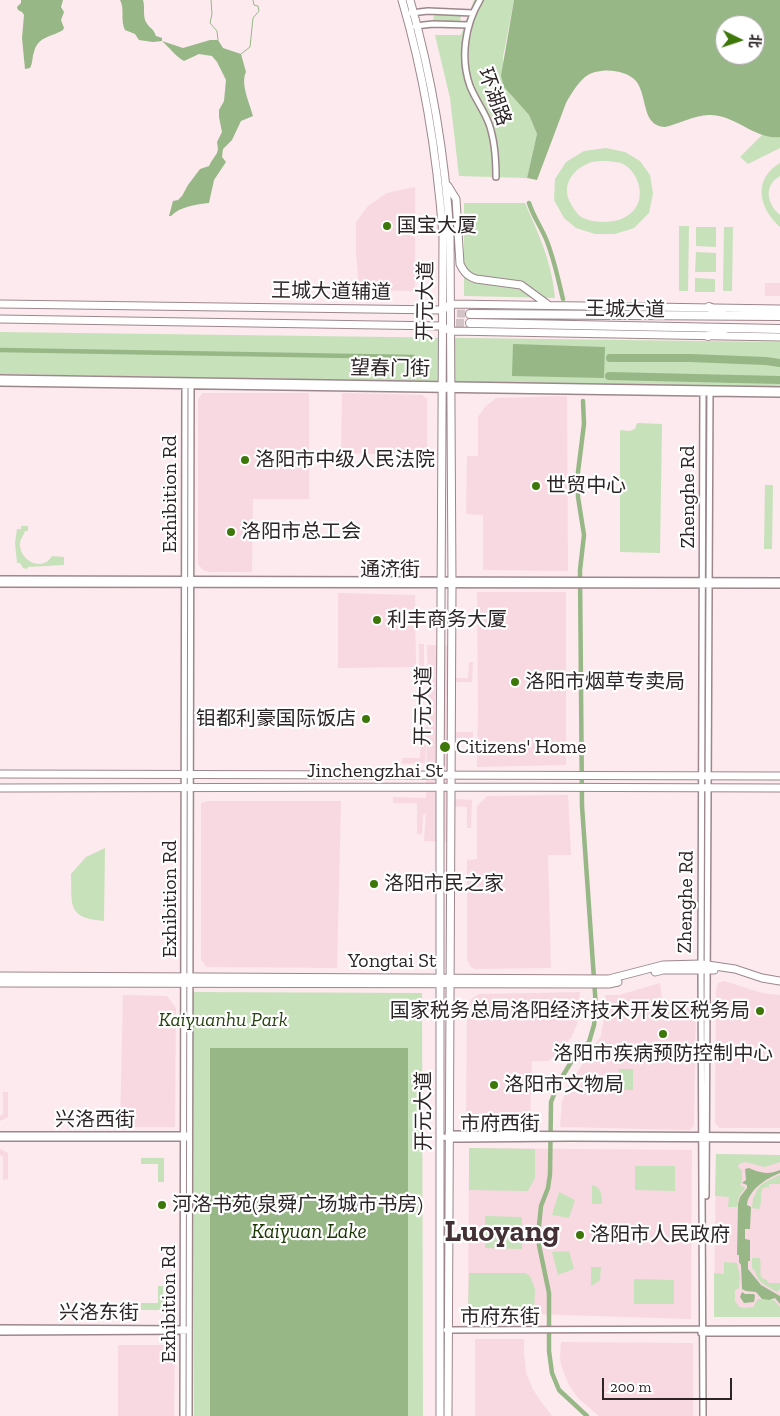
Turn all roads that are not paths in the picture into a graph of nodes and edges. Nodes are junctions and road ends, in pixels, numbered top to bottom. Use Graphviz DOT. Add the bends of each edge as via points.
graph roads {
  1 [pos="402,0"];
  2 [pos="410,0"];
  3 [pos="480,0"];
  4 [pos="410,13"];
  5 [pos="473,13"];
  6 [pos="414,26"];
  7 [pos="468,26"];
  8 [pos="496,177"];
  9 [pos="447,185"];
  10 [pos="0,304"];
  11 [pos="451,304"];
  12 [pos="550,305"];
  13 [pos="709,307"];
  14 [pos="780,309"];
  15 [pos="442,310"];
  16 [pos="470,314"];
  17 [pos="727,316"];
  18 [pos="780,316"];
  19 [pos="0,319"];
  20 [pos="470,323"];
  21 [pos="441,326"];
  22 [pos="726,328"];
  23 [pos="780,329"];
  24 [pos="451,330"];
  25 [pos="708,336"];
  26 [pos="780,338"];
  27 [pos="0,378"];
  28 [pos="0,383"];
  29 [pos="188,384"];
  30 [pos="442,387"];
  31 [pos="450,387"];
  32 [pos="780,390"];
  33 [pos="703,391"];
  34 [pos="710,391"];
  35 [pos="780,394"];
  36 [pos="0,579"];
  37 [pos="780,581"];
  38 [pos="189,582"];
  39 [pos="442,582"];
  40 [pos="452,582"];
  41 [pos="705,583"];
  42 [pos="0,584"];
  43 [pos="780,585"];
  44 [pos="0,774"];
  45 [pos="440,775"];
  46 [pos="450,775"];
  47 [pos="188,776"];
  48 [pos="705,776"];
  49 [pos="729,776"];
  50 [pos="780,776"];
  51 [pos="440,787"];
  52 [pos="450,787"];
  53 [pos="0,788"];
  54 [pos="705,788"];
  55 [pos="728,788"];
  56 [pos="780,788"];
  57 [pos="188,789"];
  58 [pos="704,967"];
  59 [pos="0,976"];
  60 [pos="780,980"];
  61 [pos="188,981"];
  62 [pos="440,981"];
  63 [pos="450,981"];
  64 [pos="0,983"];
  65 [pos="780,985"];
  66 [pos="0,1136"];
  67 [pos="187,1136"];
  68 [pos="441,1136"];
  69 [pos="449,1136"];
  70 [pos="704,1136"];
  71 [pos="780,1137"];
  72 [pos="780,1329"];
  73 [pos="0,1330"];
  74 [pos="185,1330"];
  75 [pos="440,1331"];
  76 [pos="449,1331"];
  77 [pos="704,1332"];
  78 [pos="780,1334"];
  79 [pos="184,1416"];
  80 [pos="189,1416"];
  81 [pos="440,1416"];
  82 [pos="448,1416"];
  83 [pos="704,1416"];
  1 -- 4 [label="main road, 开元大道"];
  2 -- 4 [label="main road, 开元大道"];
  3 -- 5 [label="street, 环湖路"];
  4 -- 5 [label="street"];
  4 -- 6 [label="main road, 开元大道"];
  5 -- 7 [label="street, 环湖路"];
  6 -- 7 [label="street"];
  6 -- 9 [label="main road, 开元大道" via="437,113"];
  6 -- 15 [label="main road, 开元大道" via="439,185 443,236"];
  7 -- 8 [label="street, 环湖路" via="467,74 492,134"];
  9 -- 11 [label="main road, 开元大道"];
  9 -- 12 [label="main road" via="456,199 460,264 465,273 476,279 521,285"];
  10 -- 15 [label="main road, 王城大道辅道"];
  11 -- 12 [label="main road"];
  11 -- 15 [label="main road"];
  11 -- 24 [label="main road, 开元大道"];
  12 -- 13 [label="main road"];
  13 -- 14 [label="main road"];
  13 -- 17 [label="highway"];
  15 -- 21 [label="main road, 开元大道"];
  16 -- 17 [label="highway, 王城大道"];
  17 -- 18 [label="highway, 王城大道"];
  19 -- 21 [label="main road, 王城大道辅道"];
  20 -- 22 [label="highway, 王城大道"];
  21 -- 24 [label="main road, 王城大道辅道"];
  21 -- 30 [label="main road, 开元大道"];
  22 -- 23 [label="highway, 王城大道"];
  22 -- 25 [label="highway"];
  24 -- 25 [label="main road, 王城大道辅道"];
  24 -- 31 [label="main road, 开元大道"];
  25 -- 26 [label="main road, 王城大道辅道"];
  27 -- 29 [label="street, 望春门街"];
  28 -- 29 [label="street, 望春门街"];
  29 -- 30 [label="street, 望春门街"];
  29 -- 38 [label="street, Exhibition Rd"];
  30 -- 31 [label="street, 望春门街"];
  30 -- 39 [label="main road, 开元大道"];
  31 -- 33 [label="street, 望春门街"];
  31 -- 40 [label="main road, 开元大道"];
  32 -- 34 [label="street, 望春门街"];
  33 -- 34 [label="street, 望春门街"];
  33 -- 41 [label="street, Zhenghe Rd"];
  34 -- 35 [label="street, 望春门街"];
  34 -- 41 [label="street, Zhenghe Rd"];
  36 -- 38 [label="street, 通济街"];
  37 -- 41 [label="street, 通济街"];
  38 -- 39 [label="street, 通济街"];
  38 -- 42 [label="street, 通济街"];
  38 -- 47 [label="street, Exhibition Rd"];
  39 -- 40 [label="street, 通济街"];
  39 -- 45 [label="main road, 开元大道"];
  40 -- 41 [label="street, 通济街"];
  40 -- 46 [label="main road, 开元大道"];
  41 -- 43 [label="street, 通济街"];
  41 -- 48 [label="street, Zhenghe Rd"];
  44 -- 47 [label="main road, Jinchengzhai St"];
  45 -- 46 [label="main road, Jinchengzhai St"];
  45 -- 47 [label="main road, Jinchengzhai St"];
  45 -- 51 [label="main road, 开元大道"];
  46 -- 48 [label="main road, Jinchengzhai St"];
  46 -- 52 [label="main road, 开元大道"];
  47 -- 57 [label="street, Exhibition Rd"];
  48 -- 49 [label="main road"];
  48 -- 54 [label="street, Zhenghe Rd"];
  49 -- 50 [label="main road"];
  49 -- 55 [label="main road" via="723,778 722,783"];
  51 -- 52 [label="main road, Jinchengzhai St"];
  51 -- 57 [label="main road, Jinchengzhai St"];
  51 -- 62 [label="main road, 开元大道"];
  52 -- 54 [label="main road, Jinchengzhai St"];
  52 -- 63 [label="main road, 开元大道"];
  53 -- 57 [label="main road, Jinchengzhai St"];
  54 -- 55 [label="main road, Jinchengzhai St"];
  54 -- 58 [label="street, Zhenghe Rd"];
  55 -- 56 [label="main road, Jinchengzhai St"];
  57 -- 61 [label="street, Exhibition Rd"];
  58 -- 60 [label="main road, Yongtai St" via="735,969"];
  58 -- 63 [label="main road, Yongtai St" via="663,965 609,982"];
  58 -- 65 [label="main road, Yongtai St"];
  58 -- 70 [label="street, Zhenghe Rd"];
  59 -- 61 [label="main road, Yongtai St"];
  61 -- 62 [label="main road, Yongtai St"];
  61 -- 64 [label="main road, Yongtai St"];
  61 -- 67 [label="street, Exhibition Rd"];
  62 -- 63 [label="main road, Yongtai St"];
  62 -- 68 [label="main road, 开元大道"];
  63 -- 69 [label="main road, 开元大道"];
  66 -- 67 [label="street, 兴洛西街"];
  67 -- 74 [label="street, Exhibition Rd"];
  68 -- 69 [label="street, 市府西街"];
  68 -- 75 [label="main road, 开元大道"];
  69 -- 70 [label="street, 市府西街"];
  69 -- 76 [label="main road, 开元大道"];
  70 -- 71 [label="street, 市府西街"];
  70 -- 77 [label="street, Zhenghe Rd"];
  72 -- 77 [label="street, 市府东街"];
  73 -- 74 [label="street, 兴洛东街"];
  74 -- 79 [label="street, Exhibition Rd"];
  74 -- 80 [label="street, Exhibition Rd"];
  75 -- 76 [label="street, 市府东街"];
  75 -- 81 [label="main road, 开元大道"];
  76 -- 77 [label="street, 市府东街"];
  76 -- 82 [label="main road, 开元大道"];
  77 -- 78 [label="street, 市府东街"];
  77 -- 83 [label="street, Zhenghe Rd"];
}
